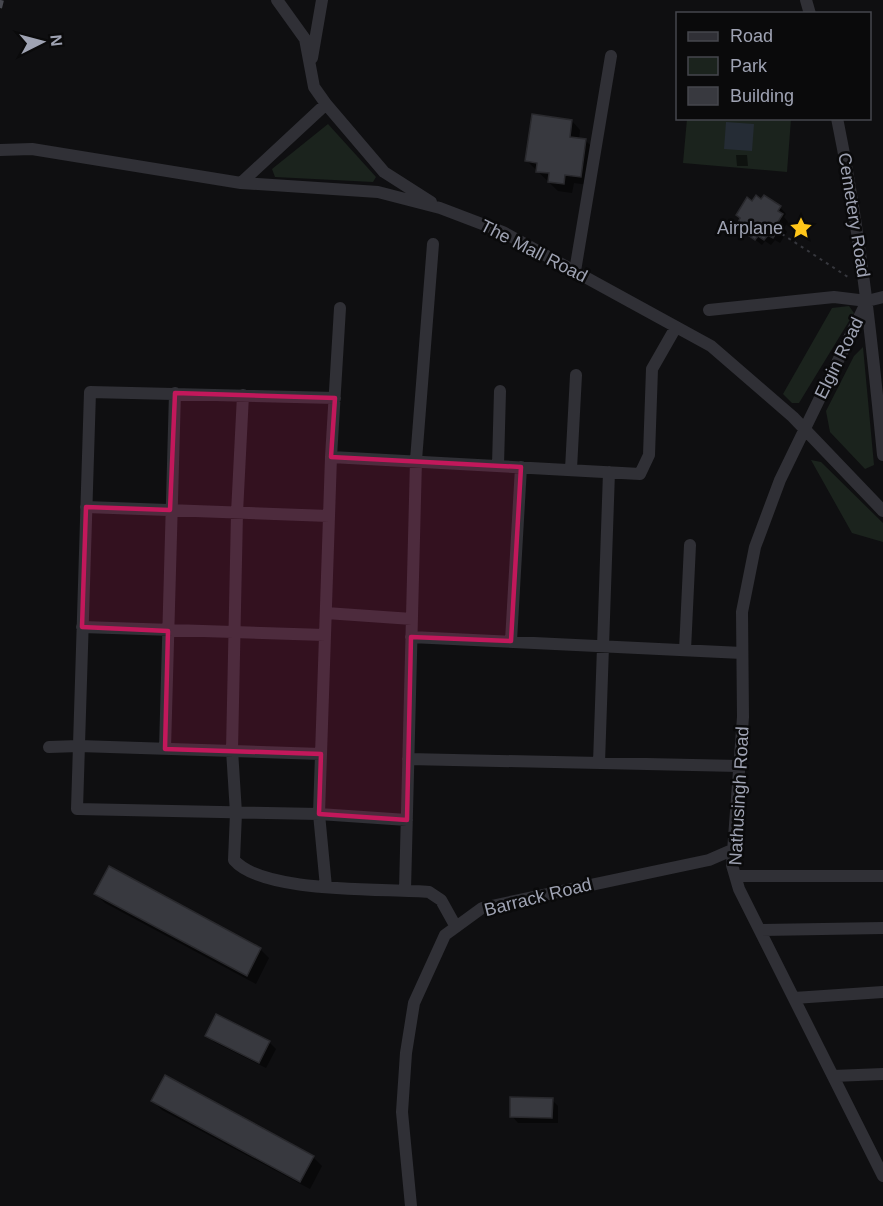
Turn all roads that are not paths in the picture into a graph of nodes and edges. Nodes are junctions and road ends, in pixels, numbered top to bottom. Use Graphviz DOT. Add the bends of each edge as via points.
graph roads {
  1 [pos="277,0"];
  2 [pos="322,0"];
  3 [pos="611,56"];
  4 [pos="310,68"];
  5 [pos="326,104"];
  6 [pos="837,120"];
  7 [pos="0,150"];
  8 [pos="241,183"];
  9 [pos="440,208"];
  10 [pos="433,243"];
  11 [pos="575,271"];
  12 [pos="867,295"];
  13 [pos="883,297"];
  14 [pos="340,308"];
  15 [pos="709,310"];
  16 [pos="676,327"];
  17 [pos="576,375"];
  18 [pos="500,391"];
  19 [pos="175,393"];
  20 [pos="243,395"];
  21 [pos="335,398"];
  22 [pos="803,430"];
  23 [pos="883,455"];
  24 [pos="331,458"];
  25 [pos="416,460"];
  26 [pos="498,465"];
  27 [pos="521,467"];
  28 [pos="571,470"];
  29 [pos="609,472"];
  30 [pos="86,507"];
  31 [pos="170,510"];
  32 [pos="883,511"];
  33 [pos="237,513"];
  34 [pos="329,516"];
  35 [pos="690,545"];
  36 [pos="326,614"];
  37 [pos="412,619"];
  38 [pos="82,627"];
  39 [pos="168,631"];
  40 [pos="235,633"];
  41 [pos="325,635"];
  42 [pos="411,637"];
  43 [pos="511,641"];
  44 [pos="602,645"];
  45 [pos="685,650"];
  46 [pos="742,653"];
  47 [pos="79,746"];
  48 [pos="49,747"];
  49 [pos="165,749"];
  50 [pos="232,750"];
  51 [pos="321,754"];
  52 [pos="408,759"];
  53 [pos="599,763"];
  54 [pos="739,766"];
  55 [pos="236,813"];
  56 [pos="319,814"];
  57 [pos="407,820"];
  58 [pos="732,850"];
  59 [pos="736,876"];
  60 [pos="883,876"];
  61 [pos="327,887"];
  62 [pos="405,890"];
  63 [pos="456,927"];
  64 [pos="883,928"];
  65 [pos="760,930"];
  66 [pos="883,992"];
  67 [pos="794,998"];
  68 [pos="883,1074"];
  69 [pos="833,1076"];
  70 [pos="883,1176"];
  71 [pos="411,1206"];
  1 -- 4 [label="street" via="305,39"];
  2 -- 4 [label="street"];
  3 -- 11 [label="street"];
  4 -- 5 [label="street" via="314,87"];
  5 -- 8 [label="street"];
  5 -- 9 [label="street" via="384,172"];
  6 -- 12 [label="street, Cemetery Road" via="854,197"];
  7 -- 8 [label="street, The Mall Road" via="32,149"];
  8 -- 9 [label="street, The Mall Road" via="378,192"];
  9 -- 11 [label="street, The Mall Road" via="503,232"];
  10 -- 25 [label="street"];
  11 -- 16 [label="street, The Mall Road"];
  12 -- 13 [label="street, Elgin Road"];
  12 -- 15 [label="street"];
  12 -- 22 [label="street, Elgin Road"];
  12 -- 23 [label="street, Cemetery Road"];
  14 -- 21 [label="street"];
  16 -- 22 [label="street, The Mall Road" via="711,346"];
  16 -- 29 [label="street" via="652,369 649,455 640,474"];
  17 -- 28 [label="street"];
  18 -- 26 [label="street"];
  19 -- 20 [label="street"];
  19 -- 30 [label="street" via="90,392"];
  19 -- 31 [label="street"];
  20 -- 21 [label="street"];
  20 -- 33 [label="street"];
  21 -- 24 [label="street"];
  22 -- 32 [label="street, The Mall Road" via="840,463"];
  22 -- 46 [label="street, Nathusingh Road" via="755,547 742,612"];
  24 -- 25 [label="street"];
  24 -- 34 [label="street"];
  25 -- 26 [label="street"];
  25 -- 37 [label="street"];
  26 -- 27 [label="street"];
  27 -- 28 [label="street"];
  27 -- 43 [label="street"];
  28 -- 29 [label="street"];
  29 -- 44 [label="street"];
  30 -- 31 [label="street"];
  30 -- 38 [label="street"];
  31 -- 33 [label="street"];
  31 -- 39 [label="street"];
  33 -- 34 [label="street"];
  33 -- 40 [label="street"];
  34 -- 36 [label="street"];
  35 -- 45 [label="street"];
  36 -- 37 [label="street"];
  36 -- 41 [label="street"];
  37 -- 42 [label="street"];
  38 -- 39 [label="street"];
  38 -- 47 [label="street"];
  39 -- 40 [label="street"];
  39 -- 49 [label="street"];
  40 -- 41 [label="street"];
  40 -- 50 [label="street"];
  41 -- 51 [label="street"];
  42 -- 43 [label="street"];
  42 -- 52 [label="street"];
  43 -- 44 [label="street"];
  44 -- 45 [label="street"];
  44 -- 53 [label="street"];
  45 -- 46 [label="street"];
  46 -- 54 [label="street, Nathusingh Road"];
  47 -- 48 [label="street"];
  47 -- 49 [label="street"];
  47 -- 55 [label="street" via="77,809"];
  49 -- 50 [label="street"];
  50 -- 51 [label="street"];
  50 -- 55 [label="street"];
  51 -- 56 [label="street"];
  52 -- 53 [label="street"];
  52 -- 57 [label="street"];
  53 -- 54 [label="street"];
  54 -- 58 [label="street, Nathusingh Road"];
  55 -- 56 [label="street"];
  55 -- 61 [label="street" via="234,860 241,868 286,882"];
  56 -- 57 [label="street"];
  56 -- 61 [label="street"];
  57 -- 62 [label="street"];
  58 -- 59 [label="street, Nathusingh Road"];
  58 -- 63 [label="street, Barrack Road" via="709,860 482,908"];
  59 -- 60 [label="street"];
  59 -- 65 [label="street, Nathusingh Road"];
  61 -- 62 [label="street"];
  62 -- 63 [label="street" via="429,892 441,900"];
  63 -- 71 [label="street, Barrack Road" via="445,935 414,1003 402,1112"];
  64 -- 65 [label="street"];
  65 -- 67 [label="street, Nathusingh Road"];
  66 -- 67 [label="street"];
  67 -- 69 [label="street, Nathusingh Road"];
  68 -- 69 [label="street"];
  69 -- 70 [label="street, Nathusingh Road"];
}
